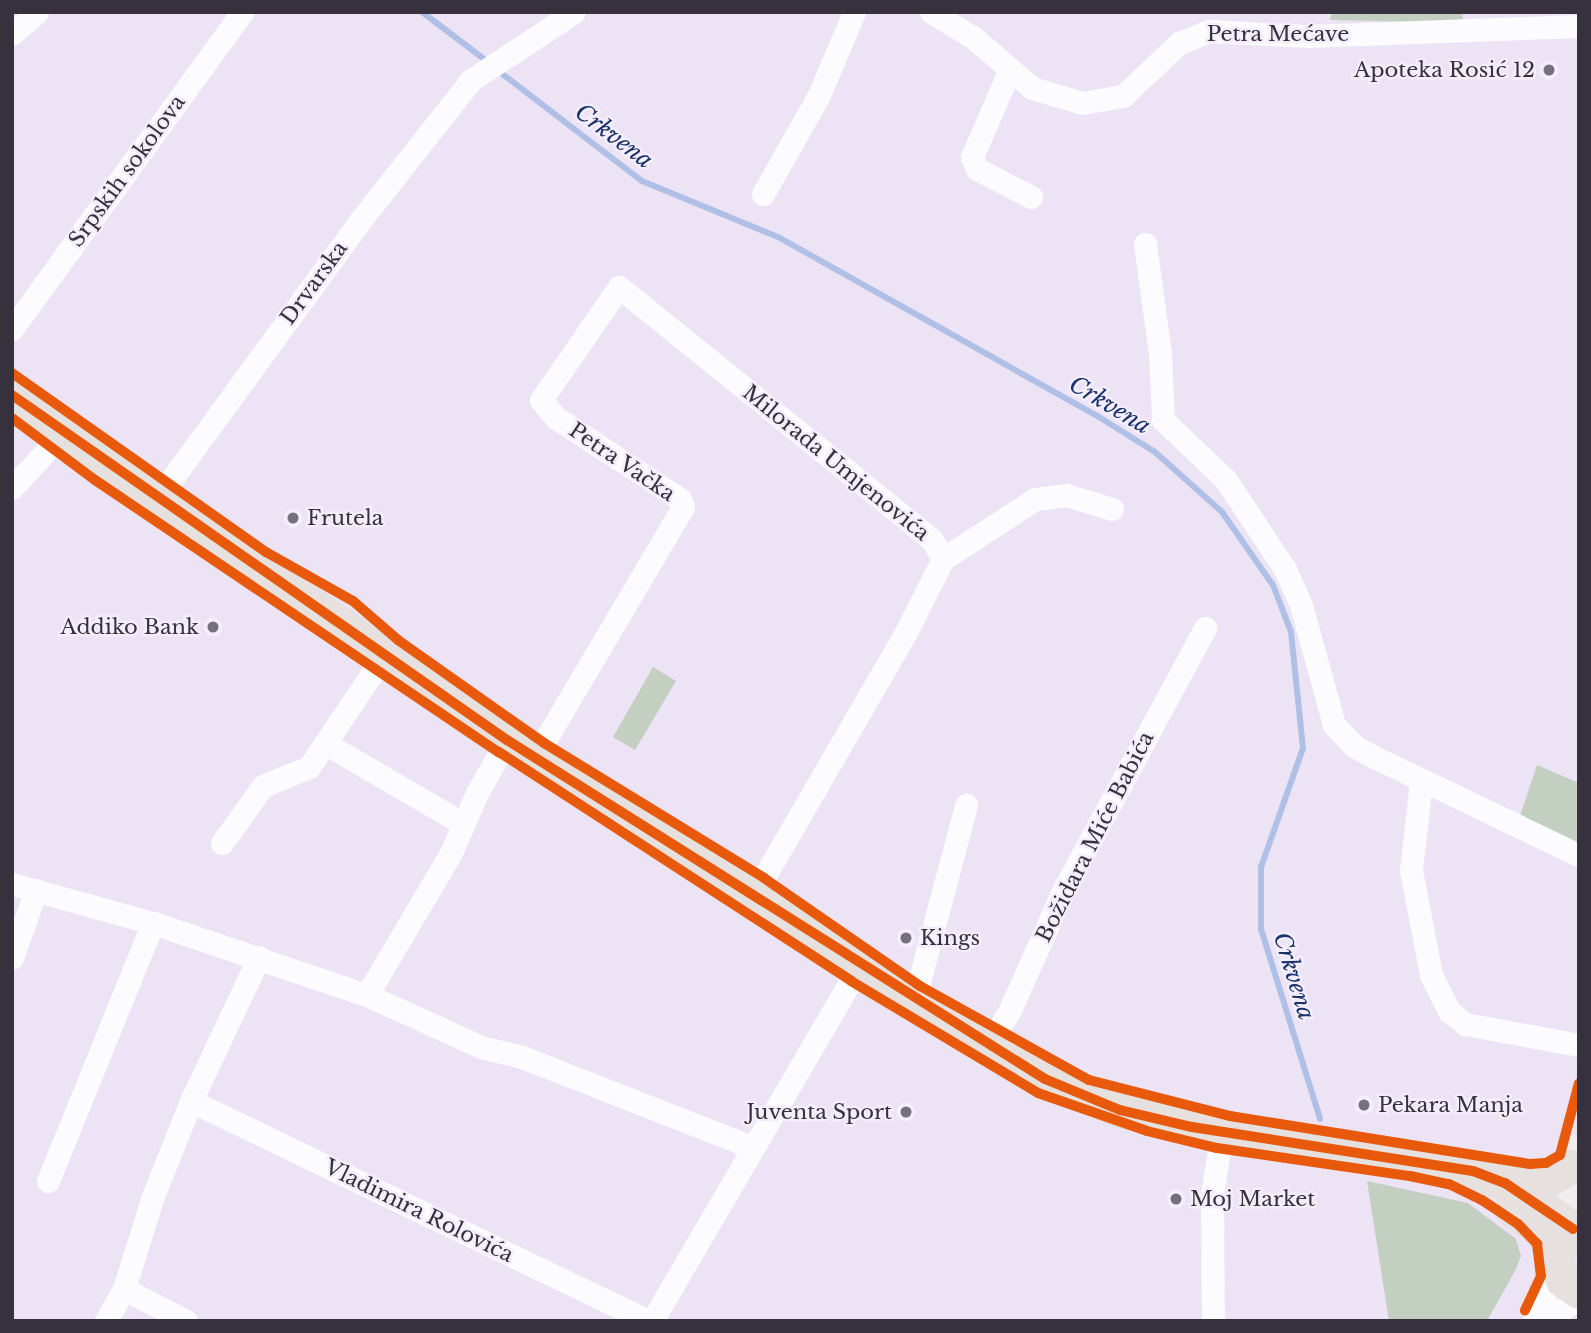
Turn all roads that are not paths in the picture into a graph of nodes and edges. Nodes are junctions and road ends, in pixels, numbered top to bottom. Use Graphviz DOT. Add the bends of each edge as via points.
graph roads {
  1 [pos="37,12"];
  2 [pos="242,12"];
  3 [pos="574,12"];
  4 [pos="854,12"];
  5 [pos="930,12"];
  6 [pos="1579,26"];
  7 [pos="12,34"];
  8 [pos="1010,69"];
  9 [pos="763,194"];
  10 [pos="1031,197"];
  11 [pos="1145,244"];
  12 [pos="619,287"];
  13 [pos="12,329"];
  14 [pos="12,395"];
  15 [pos="64,432"];
  16 [pos="12,488"];
  17 [pos="158,498"];
  18 [pos="1112,509"];
  19 [pos="943,559"];
  20 [pos="1205,628"];
  21 [pos="384,656"];
  22 [pos="328,745"];
  23 [pos="520,750"];
  24 [pos="1422,782"];
  25 [pos="966,805"];
  26 [pos="464,824"];
  27 [pos="222,843"];
  28 [pos="1579,855"];
  29 [pos="12,884"];
  30 [pos="36,890"];
  31 [pos="752,896"];
  32 [pos="152,923"];
  33 [pos="259,957"];
  34 [pos="12,958"];
  35 [pos="860,965"];
  36 [pos="368,995"];
  37 [pos="914,1001"];
  38 [pos="1579,1045"];
  39 [pos="987,1047"];
  40 [pos="191,1101"];
  41 [pos="1222,1132"];
  42 [pos="752,1147"];
  43 [pos="1576,1155"];
  44 [pos="1444,1166"];
  45 [pos="1492,1177"];
  46 [pos="48,1181"];
  47 [pos="1570,1249"];
  48 [pos="124,1289"];
  49 [pos="1579,1298"];
  50 [pos="106,1321"];
  51 [pos="186,1321"];
  52 [pos="650,1321"];
  53 [pos="1213,1321"];
  54 [pos="1534,1321"];
  55 [pos="1544,1321"];
  1 -- 7 [label="street"];
  2 -- 13 [label="street, Srpskih sokolova"];
  3 -- 17 [label="street, Drvarska" via="478,73 359,222"];
  4 -- 9 [label="street" via="819,95"];
  5 -- 8 [label="street, Petra Mećave" via="974,38"];
  6 -- 8 [label="street, Petra Mećave" via="1307,36 1209,31 1179,43 1123,96 1101,103 1050,96"];
  8 -- 10 [label="street" via="972,157 977,169"];
  11 -- 24 [label="street" via="1160,353 1163,421 1218,471 1285,569 1301,605 1334,725 1353,746"];
  12 -- 19 [label="street, Milorada Umjenovića" via="932,540"];
  12 -- 23 [label="street, Petra Vačka" via="541,400 556,418 680,499 683,507"];
  14 -- 15 [label="main road"];
  15 -- 16 [label="street"];
  15 -- 17 [label="main road"];
  17 -- 21 [label="main road"];
  18 -- 19 [label="street" via="1066,495 1035,499"];
  19 -- 31 [label="street, Milorada Umjenovića" via="905,634"];
  20 -- 39 [label="street, Božidara Miće Babića" via="1064,889 1009,1012"];
  21 -- 22 [label="street"];
  21 -- 23 [label="main road"];
  22 -- 26 [label="street"];
  22 -- 27 [label="street" via="309,767 263,786"];
  23 -- 26 [label="street"];
  23 -- 31 [label="main road"];
  24 -- 28 [label="street"];
  24 -- 38 [label="street" via="1411,870 1432,975 1449,1011 1465,1024"];
  25 -- 37 [label="street"];
  26 -- 36 [label="street"];
  29 -- 30 [label="street"];
  30 -- 32 [label="street"];
  30 -- 34 [label="street"];
  31 -- 35 [label="main road"];
  32 -- 33 [label="street"];
  32 -- 46 [label="street"];
  33 -- 36 [label="street"];
  33 -- 40 [label="street"];
  35 -- 37 [label="main road"];
  35 -- 42 [label="street, Vladimira Rolovića"];
  36 -- 42 [label="street" via="481,1047 522,1056"];
  37 -- 39 [label="main road"];
  39 -- 41 [label="main road" via="1083,1097"];
  40 -- 48 [label="street" via="153,1196"];
  40 -- 52 [label="street, Vladimira Rolovića"];
  41 -- 44 [label="main road"];
  41 -- 53 [label="street" via="1212,1194"];
  42 -- 52 [label="street, Vladimira Rolovića"];
  43 -- 45 [label="main road" via="1548,1180"];
  43 -- 47 [label="street" via="1566,1187"];
  44 -- 45 [label="main road"];
  44 -- 47 [label="main road" via="1493,1193"];
  45 -- 47 [label="main road"];
  47 -- 54 [label="street"];
  48 -- 50 [label="street"];
  48 -- 51 [label="street"];
  49 -- 55 [label="street"];
}
